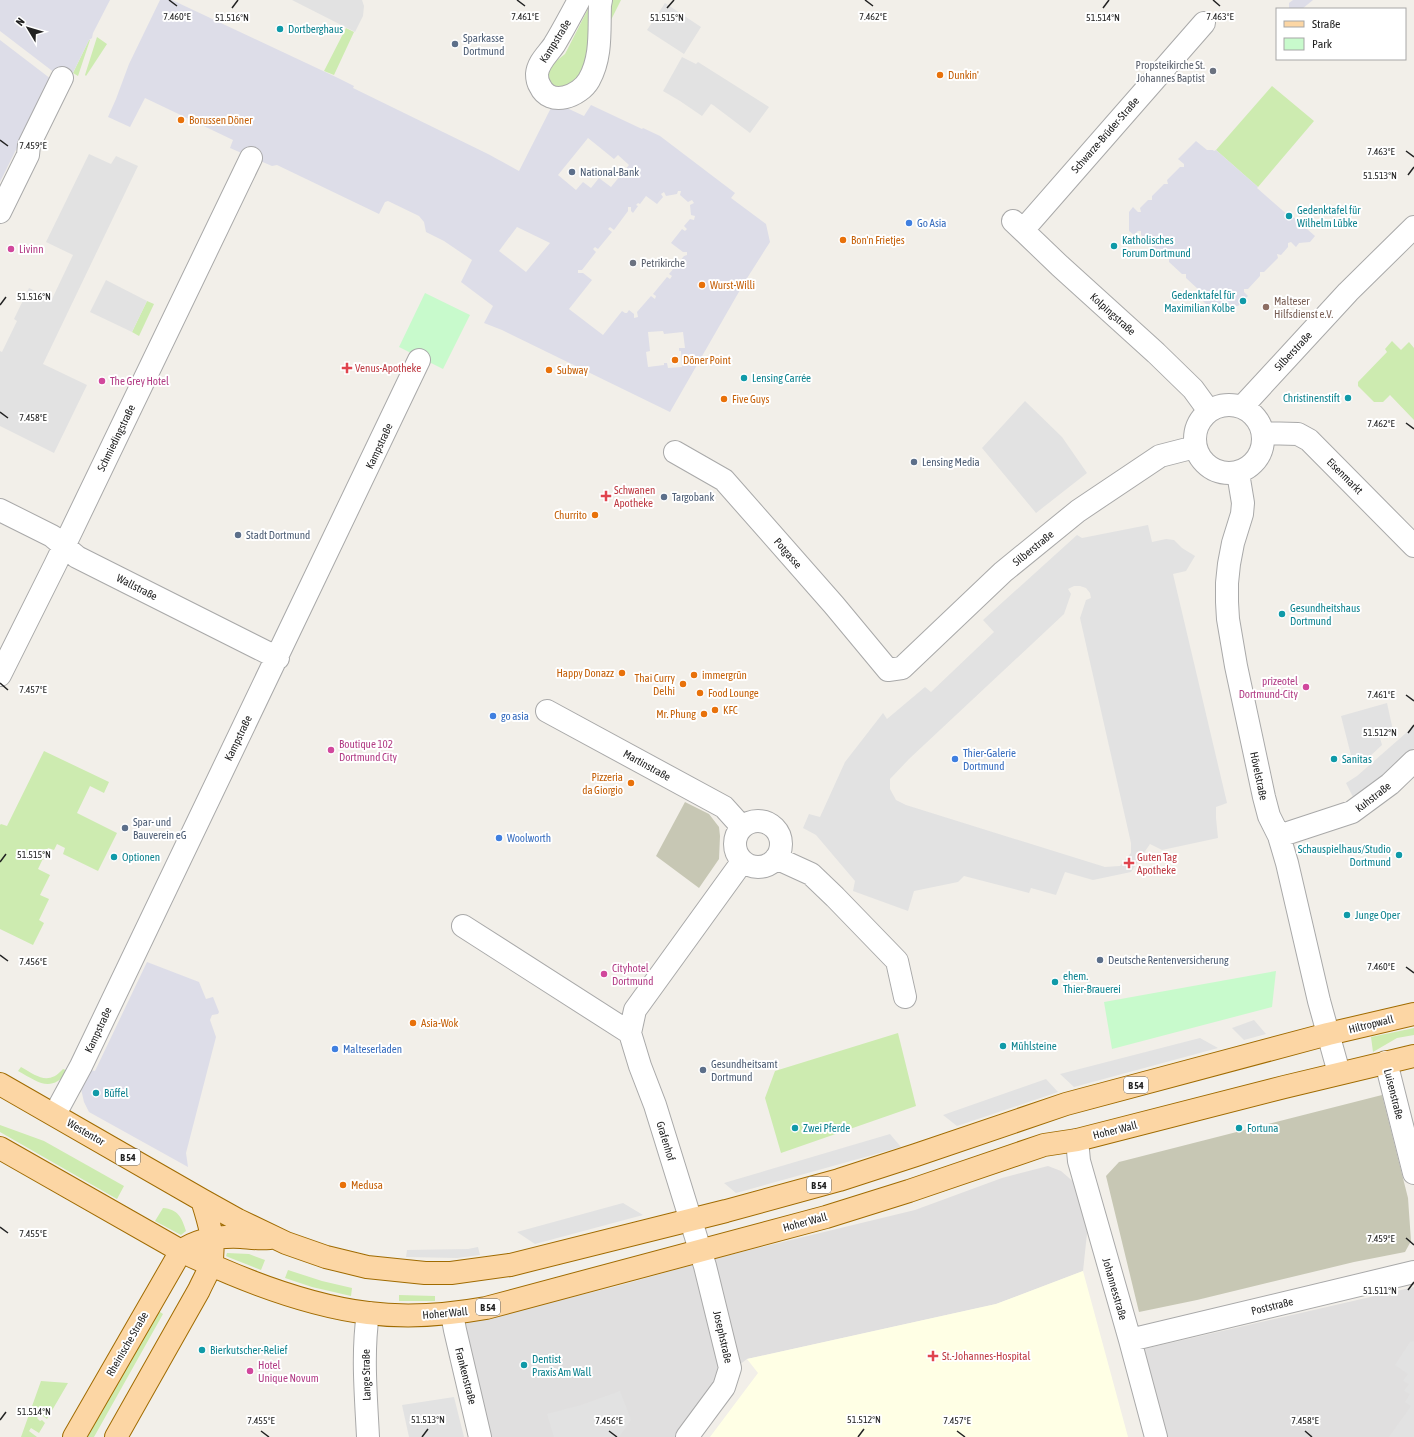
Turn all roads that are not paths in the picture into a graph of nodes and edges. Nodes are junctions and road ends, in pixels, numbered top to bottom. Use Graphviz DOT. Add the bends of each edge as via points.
graph roads {
  1 [pos="579,0"];
  2 [pos="601,0"];
  3 [pos="1204,23"];
  4 [pos="62,78"];
  5 [pos="251,158"];
  6 [pos="0,212"];
  7 [pos="1018,225"];
  8 [pos="1414,227"];
  9 [pos="419,360"];
  10 [pos="1242,407"];
  11 [pos="1209,411"];
  12 [pos="1263,433"];
  13 [pos="1195,447"];
  14 [pos="675,452"];
  15 [pos="1238,473"];
  16 [pos="0,510"];
  17 [pos="64,546"];
  18 [pos="1414,546"];
  19 [pos="278,658"];
  20 [pos="888,670"];
  21 [pos="0,675"];
  22 [pos="547,711"];
  23 [pos="1414,762"];
  24 [pos="742,827"];
  25 [pos="1279,836"];
  26 [pos="776,858"];
  27 [pos="742,862"];
  28 [pos="463,926"];
  29 [pos="905,997"];
  30 [pos="1414,1014"];
  31 [pos="630,1033"];
  32 [pos="1328,1034"];
  33 [pos="1414,1056"];
  34 [pos="1386,1062"];
  35 [pos="1339,1073"];
  36 [pos="6,1087"];
  37 [pos="55,1114"];
  38 [pos="1077,1140"];
  39 [pos="0,1148"];
  40 [pos="1414,1172"];
  41 [pos="202,1200"];
  42 [pos="690,1220"];
  43 [pos="275,1237"];
  44 [pos="212,1239"];
  45 [pos="181,1251"];
  46 [pos="700,1251"];
  47 [pos="210,1265"];
  48 [pos="1414,1272"];
  49 [pos="452,1314"];
  50 [pos="367,1322"];
  51 [pos="1130,1340"];
  52 [pos="74,1437"];
  53 [pos="116,1437"];
  54 [pos="368,1437"];
  55 [pos="480,1437"];
  56 [pos="687,1437"];
  57 [pos="1156,1437"];
  1 -- 2 [label="street, Kampstraße" via="553,46 540,63 537,74 546,94 557,98 578,92 589,80 599,48"];
  3 -- 7 [label="street, Schwarze-Brüder-Straße"];
  4 -- 6 [label="street"];
  5 -- 17 [label="street, Schmiedingstraße"];
  7 -- 11 [label="street, Kolpingstraße" via="1172,368 1193,389"];
  8 -- 10 [label="street, Silberstraße" via="1348,292"];
  9 -- 19 [label="street, Kampstraße"];
  10 -- 11 [label="street" via="1220,406"];
  10 -- 12 [label="street" via="1252,413"];
  11 -- 13 [label="street" via="1197,427"];
  12 -- 15 [label="street" via="1263,443 1255,462"];
  12 -- 18 [label="street, Eisenmarkt" via="1298,434 1309,440"];
  13 -- 15 [label="street" via="1199,458 1206,466 1216,472"];
  13 -- 20 [label="street, Silberstraße" via="1160,456 1078,511 1003,572 902,668"];
  14 -- 20 [label="street, Potgasse" via="724,480"];
  15 -- 25 [label="street, Hövelstraße" via="1243,503 1228,570 1228,619 1264,797 1269,816"];
  16 -- 17 [label="street, Wallstraße" via="52,536"];
  17 -- 19 [label="street, Wallstraße" via="77,557"];
  17 -- 21 [label="street, Schmiedingstraße"];
  19 -- 37 [label="street, Kampstraße" via="85,1059"];
  22 -- 24 [label="street, Martinstraße" via="724,807"];
  23 -- 25 [label="street, Kuhstraße" via="1390,784 1352,812"];
  24 -- 26 [label="street" via="756,821 770,824 780,836 780,852"];
  24 -- 27 [label="street" via="737,833 734,847"];
  25 -- 32 [label="street, Hövelstraße"];
  26 -- 27 [label="street" via="765,867 759,868"];
  26 -- 29 [label="street" via="811,874 897,961"];
  27 -- 31 [label="street, Grafenhof" via="635,1010"];
  28 -- 31 [label="street"];
  30 -- 32 [label="main road, Hiltropwall / B 54"];
  31 -- 42 [label="street, Grafenhof"];
  32 -- 35 [label="street, Hövelstraße"];
  32 -- 42 [label="main road, B 54" via="1066,1104 839,1180"];
  33 -- 34 [label="main road, B 54"];
  34 -- 35 [label="main road, B 54"];
  34 -- 40 [label="street, Luisenstraße"];
  35 -- 38 [label="main road, Hoher Wall / B 54"];
  36 -- 37 [label="main road, Westentor / B 54"];
  37 -- 41 [label="main road, Westentor / B 54"];
  38 -- 46 [label="main road, Hoher Wall / B 54" via="1044,1145 868,1205"];
  38 -- 51 [label="street, Johannesstraße" via="1079,1161"];
  39 -- 45 [label="main road"];
  41 -- 43 [label="main road, Westentor / B 54"];
  41 -- 44 [label="main road"];
  42 -- 43 [label="main road, Westentor / B 54" via="510,1265 451,1273 382,1269 302,1250"];
  42 -- 46 [label="street, Grafenhof"];
  43 -- 44 [label="main road" via="256,1240 241,1237"];
  44 -- 45 [label="main road" via="191,1244"];
  44 -- 47 [label="main road"];
  45 -- 47 [label="main road, B 54"];
  45 -- 52 [label="main road, Rheinische Straße"];
  46 -- 49 [label="main road, Hoher Wall / B 54" via="486,1308"];
  46 -- 56 [label="street, Josephstraße" via="730,1368 724,1388"];
  47 -- 50 [label="main road, Hoher Wall / B 54" via="266,1288 318,1303"];
  47 -- 53 [label="main road" via="199,1290"];
  48 -- 51 [label="street, Poststraße"];
  49 -- 50 [label="main road, Hoher Wall / B 54" via="407,1316"];
  49 -- 55 [label="street, Frankenstraße"];
  50 -- 54 [label="street, Lange Straße" via="365,1369"];
  51 -- 57 [label="street, Johannesstraße"];
}
